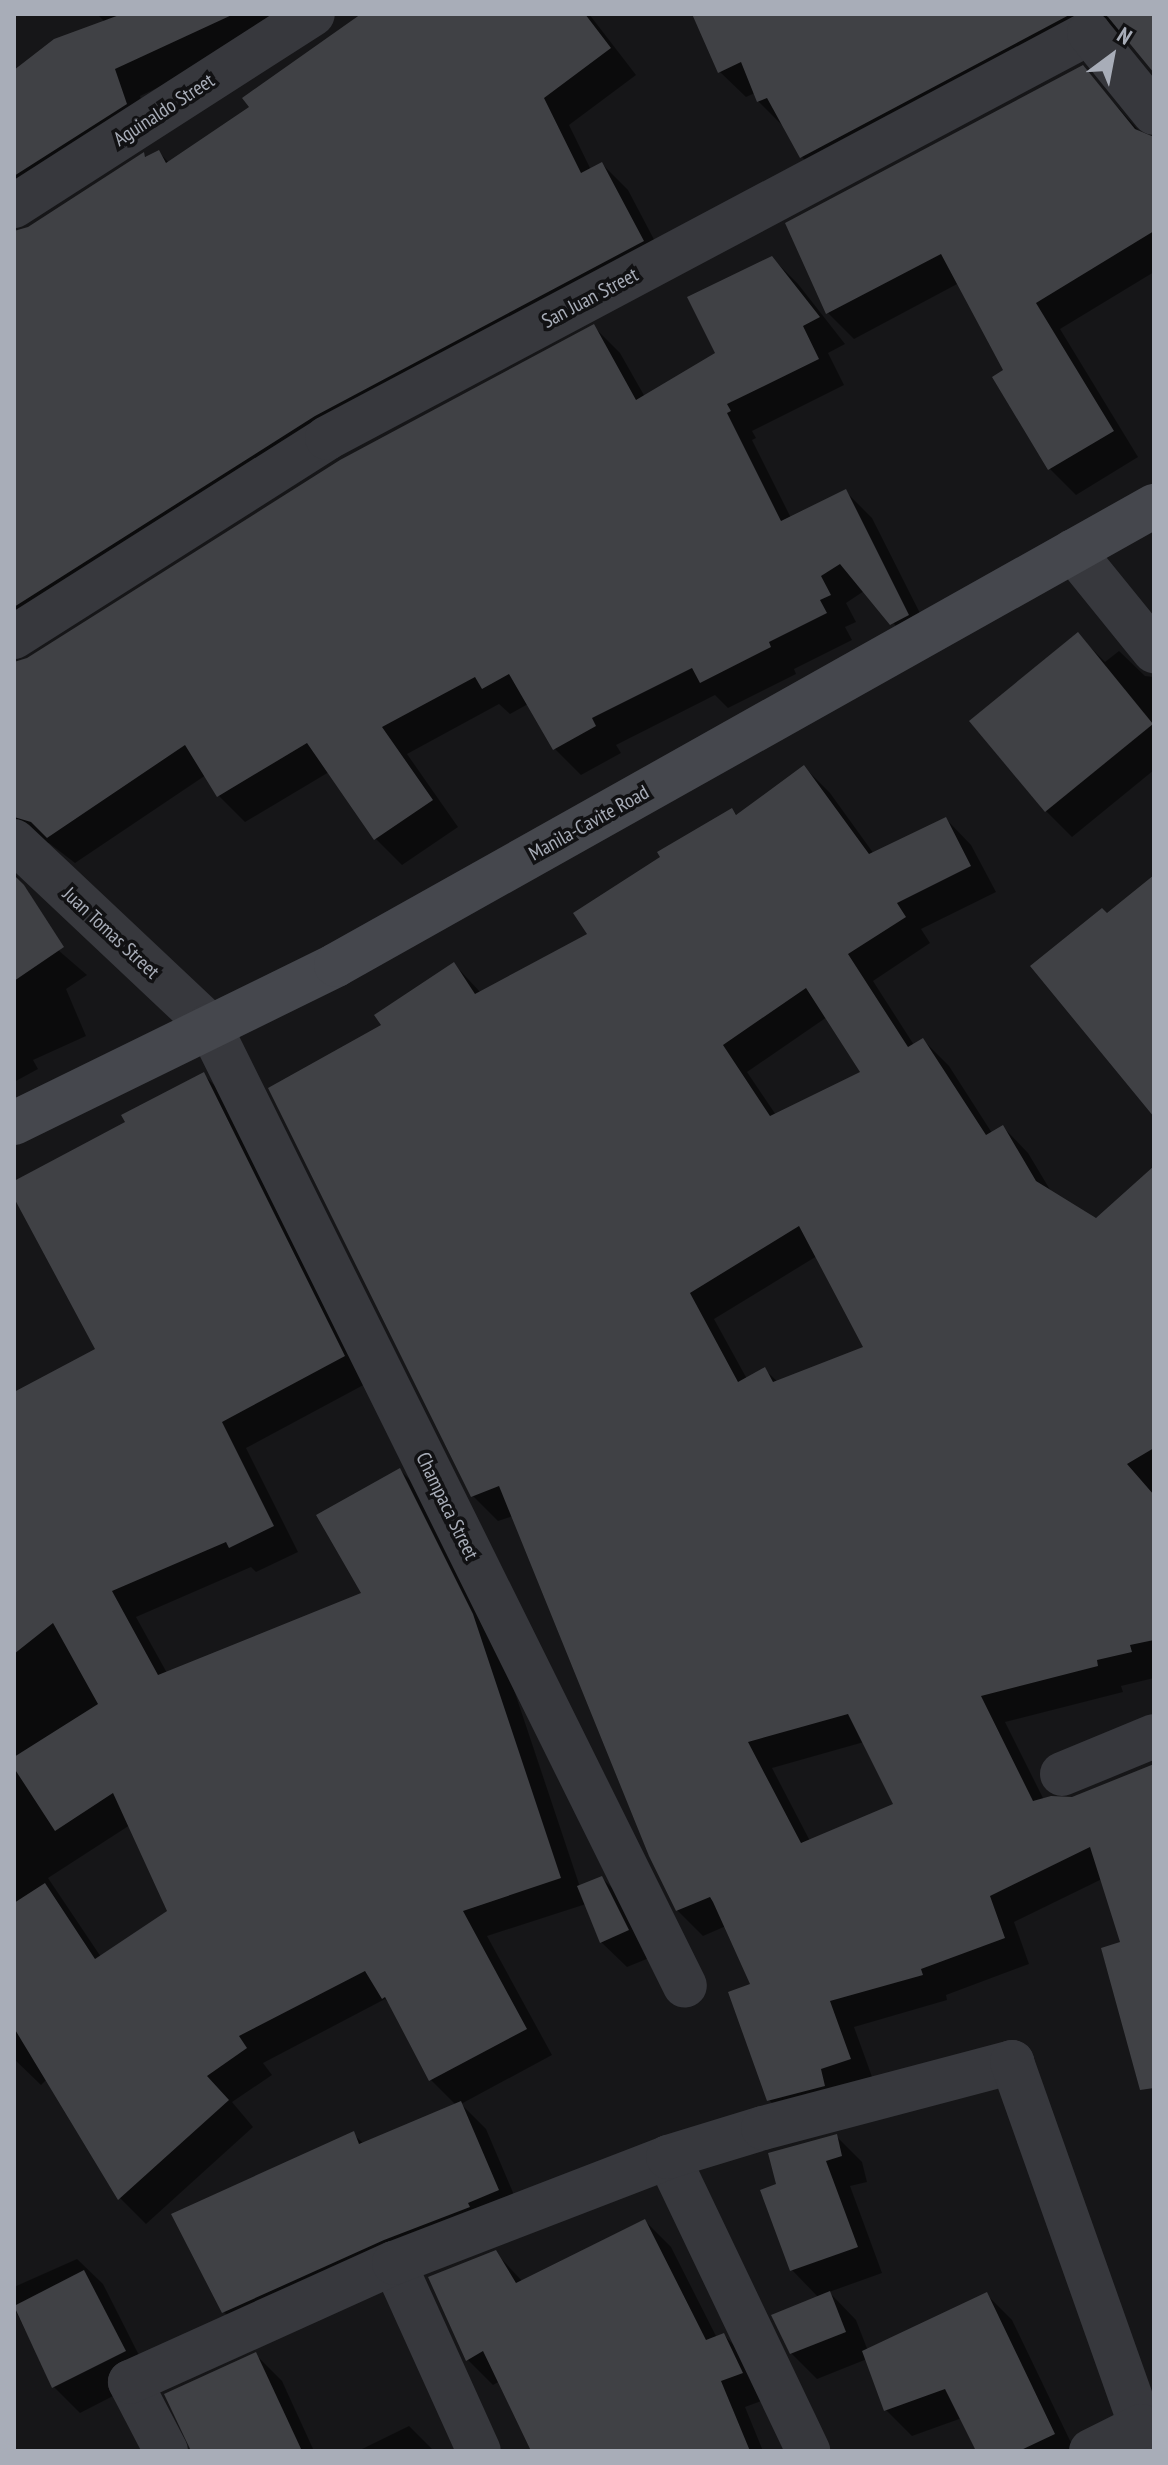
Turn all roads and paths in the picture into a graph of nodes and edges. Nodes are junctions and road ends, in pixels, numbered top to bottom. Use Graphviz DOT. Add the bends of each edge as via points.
graph roads {
  1 [pos="313,14"];
  2 [pos="1154,113"];
  3 [pos="14,206"];
  4 [pos="1154,506"];
  5 [pos="1073,551"];
  6 [pos="14,637"];
  7 [pos="1154,651"];
  8 [pos="14,841"];
  9 [pos="209,1025"];
  10 [pos="14,1123"];
  11 [pos="1154,1736"];
  12 [pos="1062,1774"];
  13 [pos="685,1986"];
  14 [pos="668,2157"];
  15 [pos="394,2263"];
  16 [pos="1146,2438"];
  17 [pos="166,2451"];
  18 [pos="479,2451"];
  19 [pos="808,2451"];
  20 [pos="1091,2451"];
  1 -- 3 [label="street, Aguinaldo Street"];
  2 -- 6 [label="street, San Juan Street" via="1089,33 327,438"];
  4 -- 5 [label="main road, Manila-Cavite Road"];
  5 -- 7 [label="street"];
  5 -- 9 [label="main road, Manila-Cavite Road" via="336,965"];
  8 -- 9 [label="street, Juan Tomas Street"];
  9 -- 10 [label="main road, Manila-Cavite Road"];
  9 -- 13 [label="street, Champaca Street"];
  11 -- 12 [label="street"];
  14 -- 15 [label="street"];
  14 -- 16 [label="street" via="1012,2062"];
  14 -- 19 [label="street"];
  15 -- 17 [label="street" via="130,2382"];
  15 -- 18 [label="street"];
  16 -- 20 [label="street"];
}
